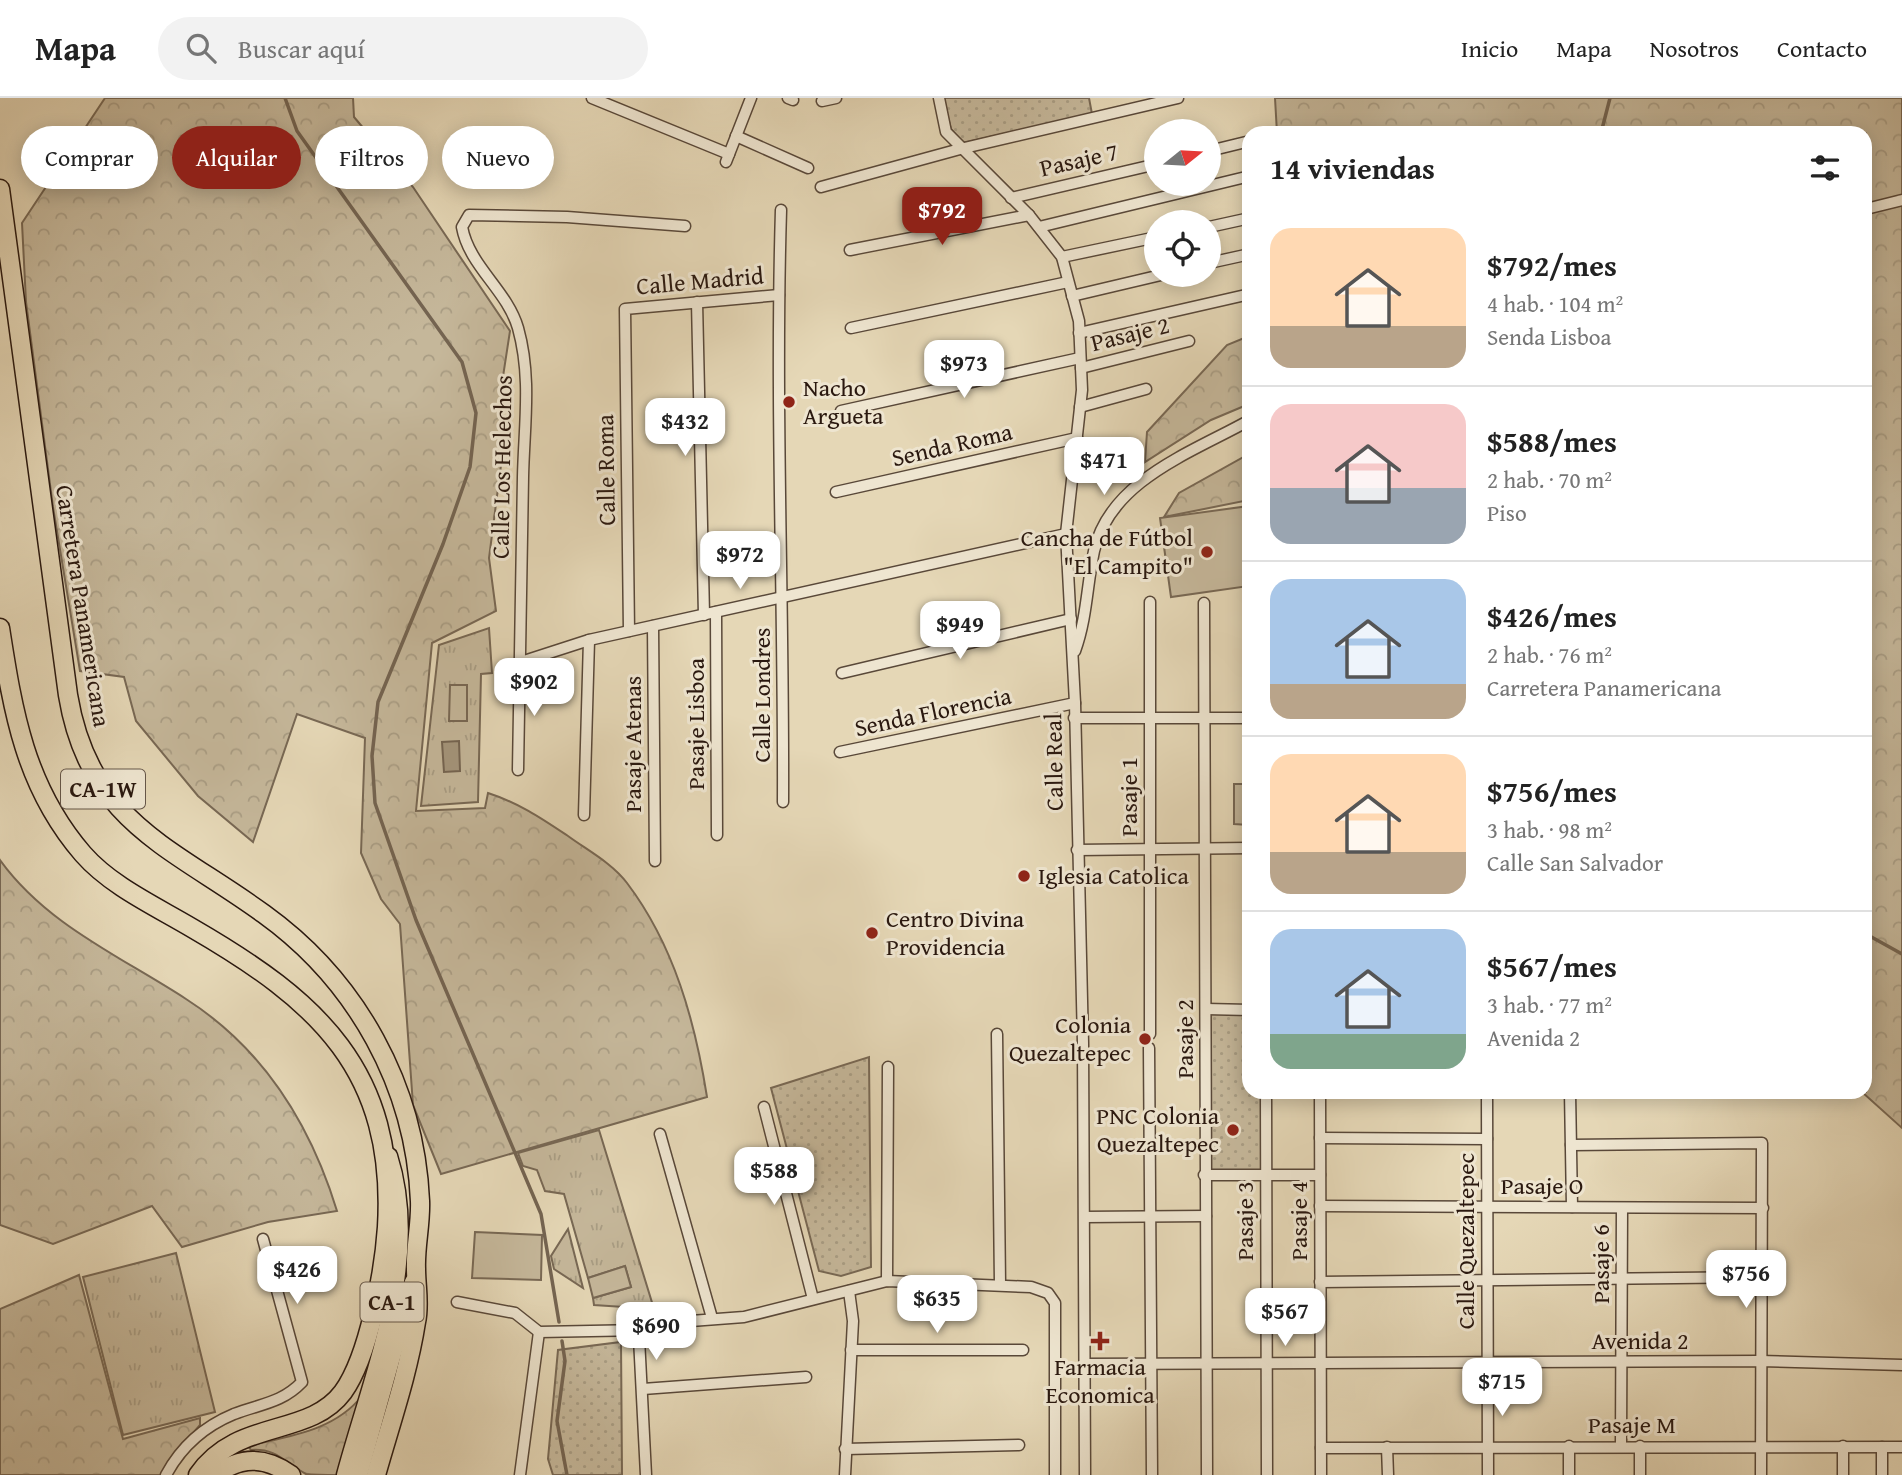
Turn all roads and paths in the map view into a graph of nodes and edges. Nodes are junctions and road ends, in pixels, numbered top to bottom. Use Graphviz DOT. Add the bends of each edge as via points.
graph roads {
  1 [pos="592,98"];
  2 [pos="751,98"];
  3 [pos="836,98"];
  4 [pos="939,98"];
  5 [pos="1178,98"];
  6 [pos="822,101"];
  7 [pos="736,136"];
  8 [pos="1242,143"];
  9 [pos="1222,148"];
  10 [pos="960,149"];
  11 [pos="1144,167"];
  12 [pos="808,168"];
  13 [pos="1242,178"];
  14 [pos="821,187"];
  15 [pos="0,189"];
  16 [pos="1012,198"];
  17 [pos="1902,200"];
  18 [pos="1872,208"];
  19 [pos="781,210"];
  20 [pos="1029,215"];
  21 [pos="1242,220"];
  22 [pos="1221,224"];
  23 [pos="685,226"];
  24 [pos="1039,227"];
  25 [pos="1144,240"];
  26 [pos="850,250"];
  27 [pos="1242,256"];
  28 [pos="1062,257"];
  29 [pos="1221,260"];
  30 [pos="1144,279"];
  31 [pos="1068,282"];
  32 [pos="779,295"];
  33 [pos="1072,296"];
  34 [pos="1242,297"];
  35 [pos="697,302"];
  36 [pos="625,309"];
  37 [pos="850,328"];
  38 [pos="1079,332"];
  39 [pos="1189,341"];
  40 [pos="1080,363"];
  41 [pos="1146,389"];
  42 [pos="1080,407"];
  43 [pos="841,411"];
  44 [pos="1242,424"];
  45 [pos="1077,438"];
  46 [pos="836,492"];
  47 [pos="1066,534"];
  48 [pos="784,597"];
  49 [pos="1150,602"];
  50 [pos="1204,603"];
  51 [pos="716,612"];
  52 [pos="704,615"];
  53 [pos="1071,619"];
  54 [pos="653,626"];
  55 [pos="0,628"];
  56 [pos="629,631"];
  57 [pos="589,640"];
  58 [pos="1073,658"];
  59 [pos="521,662"];
  60 [pos="842,673"];
  61 [pos="1075,704"];
  62 [pos="1074,718"];
  63 [pos="1150,718"];
  64 [pos="1242,718"];
  65 [pos="1205,719"];
  66 [pos="840,752"];
  67 [pos="518,770"];
  68 [pos="783,802"];
  69 [pos="584,815"];
  70 [pos="717,835"];
  71 [pos="1205,848"];
  72 [pos="1242,848"];
  73 [pos="1077,850"];
  74 [pos="1150,850"];
  75 [pos="655,861"];
  76 [pos="1206,1009"];
  77 [pos="1242,1010"];
  78 [pos="997,1034"];
  79 [pos="1150,1034"];
  80 [pos="1149,1048"];
  81 [pos="888,1067"];
  82 [pos="1266,1099"];
  83 [pos="1320,1099"];
  84 [pos="1487,1099"];
  85 [pos="1570,1099"];
  86 [pos="764,1107"];
  87 [pos="380,1127"];
  88 [pos="660,1135"];
  89 [pos="1320,1138"];
  90 [pos="1487,1139"];
  91 [pos="1571,1145"];
  92 [pos="1205,1175"];
  93 [pos="1266,1175"];
  94 [pos="1320,1175"];
  95 [pos="1320,1206"];
  96 [pos="1487,1207"];
  97 [pos="1572,1207"];
  98 [pos="1622,1208"];
  99 [pos="1763,1208"];
  100 [pos="1151,1216"];
  101 [pos="1206,1216"];
  102 [pos="1085,1217"];
  103 [pos="263,1239"];
  104 [pos="415,1268"];
  105 [pos="1763,1277"];
  106 [pos="1622,1279"];
  107 [pos="1487,1280"];
  108 [pos="887,1281"];
  109 [pos="1320,1282"];
  110 [pos="1000,1284"];
  111 [pos="849,1291"];
  112 [pos="813,1299"];
  113 [pos="457,1302"];
  114 [pos="712,1318"];
  115 [pos="643,1330"];
  116 [pos="538,1332"];
  117 [pos="851,1350"];
  118 [pos="1023,1350"];
  119 [pos="1759,1361"];
  120 [pos="1487,1362"];
  121 [pos="1623,1362"];
  122 [pos="1207,1363"];
  123 [pos="1266,1363"];
  124 [pos="1321,1363"];
  125 [pos="1084,1364"];
  126 [pos="1151,1364"];
  127 [pos="1902,1365"];
  128 [pos="806,1377"];
  129 [pos="643,1390"];
  130 [pos="1019,1445"];
  131 [pos="1569,1446"];
  132 [pos="1621,1446"];
  133 [pos="1640,1446"];
  134 [pos="1760,1446"];
  135 [pos="1843,1446"];
  136 [pos="1387,1447"];
  137 [pos="1488,1447"];
  138 [pos="1882,1447"];
  139 [pos="1902,1447"];
  140 [pos="1321,1448"];
  141 [pos="845,1449"];
  142 [pos="166,1475"];
  143 [pos="198,1475"];
  144 [pos="215,1475"];
  145 [pos="291,1475"];
  146 [pos="345,1475"];
  147 [pos="359,1475"];
  148 [pos="376,1475"];
  149 [pos="520,1475"];
  150 [pos="646,1475"];
  151 [pos="845,1475"];
  152 [pos="1055,1475"];
  153 [pos="1085,1475"];
  154 [pos="1152,1475"];
  155 [pos="1207,1475"];
  156 [pos="1267,1475"];
  157 [pos="1321,1475"];
  158 [pos="1388,1475"];
  159 [pos="1488,1475"];
  160 [pos="1569,1475"];
  161 [pos="1640,1475"];
  162 [pos="1761,1475"];
  163 [pos="1843,1475"];
  164 [pos="1882,1475"];
  1 -- 7 [label="street" via="727,158"];
  2 -- 7 [label="street"];
  3 -- 6 [label="street"];
  4 -- 10 [label="street, Calle Real" via="946,132"];
  5 -- 10 [label="street"];
  7 -- 12 [label="street"];
  8 -- 9 [label="street"];
  10 -- 14 [label="street"];
  10 -- 16 [label="street, Calle Real"];
  11 -- 16 [label="street, Pasaje 7"];
  13 -- 24 [label="street"];
  15 -- 104 [label="highway, Carretera Panamericana / CA-1W" via="77,737 101,787 121,812 159,845 290,934 324,967 368,1026 398,1088 414,1150 420,1215"];
  16 -- 20 [label="street, Calle Real"];
  17 -- 18 [label="street"];
  19 -- 32 [label="street, Calle Londres"];
  20 -- 24 [label="street, Calle Real"];
  20 -- 26 [label="street"];
  21 -- 22 [label="street"];
  23 -- 59 [label="street, Calle Los Helechos" via="469,215 462,227 466,247 496,286 518,327 529,389"];
  24 -- 28 [label="street, Calle Real"];
  25 -- 28 [label="street"];
  27 -- 29 [label="street"];
  28 -- 31 [label="street, Calle Real"];
  30 -- 33 [label="street"];
  31 -- 33 [label="street, Calle Real"];
  31 -- 37 [label="street"];
  32 -- 35 [label="street, Calle Madrid"];
  32 -- 48 [label="street, Calle Londres"];
  33 -- 38 [label="street, Calle Real"];
  34 -- 38 [label="street"];
  35 -- 36 [label="street, Calle Madrid"];
  35 -- 52 [label="street"];
  36 -- 56 [label="street, Calle Roma"];
  38 -- 40 [label="street, Calle Real"];
  39 -- 40 [label="street, Pasaje 2"];
  40 -- 42 [label="street, Calle Real"];
  40 -- 43 [label="street, Pasaje 2"];
  41 -- 42 [label="street"];
  42 -- 45 [label="street, Calle Real"];
  44 -- 58 [label="street" via="1155,472 1103,521 1083,630"];
  45 -- 46 [label="street, Senda Roma"];
  45 -- 47 [label="street, Calle Real"];
  47 -- 48 [label="street"];
  47 -- 53 [label="street, Calle Real"];
  48 -- 51 [label="street"];
  48 -- 68 [label="street, Calle Londres"];
  49 -- 63 [label="street, Pasaje 1"];
  50 -- 65 [label="street, Pasaje 2"];
  51 -- 52 [label="street"];
  51 -- 70 [label="street, Pasaje Lisboa"];
  52 -- 54 [label="street"];
  53 -- 58 [label="street, Calle Real"];
  53 -- 60 [label="street"];
  54 -- 56 [label="street"];
  54 -- 75 [label="street, Pasaje Atenas"];
  55 -- 87 [label="highway, CA-1W" via="21,746 57,818 84,855 127,890 256,966 296,996 351,1061"];
  56 -- 57 [label="street"];
  57 -- 59 [label="street"];
  57 -- 69 [label="street"];
  58 -- 61 [label="street, Calle Real"];
  59 -- 67 [label="street"];
  61 -- 62 [label="street, Calle Real"];
  61 -- 66 [label="street, Senda Florencia"];
  62 -- 63 [label="street"];
  62 -- 73 [label="street, Calle Real"];
  63 -- 65 [label="street"];
  63 -- 74 [label="street, Pasaje 1"];
  64 -- 65 [label="street"];
  65 -- 71 [label="street, Pasaje 2"];
  71 -- 72 [label="street"];
  71 -- 74 [label="street"];
  71 -- 76 [label="street, Pasaje 2"];
  73 -- 74 [label="street"];
  73 -- 102 [label="street, Calle Real"];
  74 -- 79 [label="street, Pasaje 1"];
  76 -- 77 [label="street"];
  76 -- 92 [label="street, Pasaje 2"];
  78 -- 110 [label="street"];
  80 -- 100 [label="street"];
  81 -- 108 [label="street"];
  82 -- 93 [label="street, Pasaje 3"];
  83 -- 89 [label="street, Pasaje 4"];
  84 -- 90 [label="street, Calle Quezaltepec"];
  85 -- 91 [label="street"];
  86 -- 112 [label="street"];
  87 -- 143 [label="highway" via="389,1192 386,1242 373,1315 344,1391 306,1419 232,1443"];
  87 -- 146 [label="main road, CA-1" via="400,1199 400,1259"];
  88 -- 114 [label="street"];
  89 -- 90 [label="street"];
  89 -- 94 [label="street, Pasaje 4"];
  90 -- 96 [label="street, Calle Quezaltepec"];
  91 -- 97 [label="street"];
  91 -- 99 [label="street" via="1762,1143"];
  92 -- 93 [label="street"];
  92 -- 101 [label="street, Pasaje 2"];
  93 -- 94 [label="street"];
  93 -- 123 [label="street, Pasaje 3"];
  94 -- 95 [label="street, Pasaje 4"];
  95 -- 96 [label="street, Pasaje O"];
  95 -- 109 [label="street, Pasaje 4"];
  96 -- 97 [label="street, Pasaje O"];
  96 -- 107 [label="street, Calle Quezaltepec"];
  97 -- 98 [label="street, Pasaje O"];
  98 -- 99 [label="street, Pasaje O"];
  98 -- 106 [label="street, Pasaje 6"];
  99 -- 105 [label="street"];
  100 -- 101 [label="street"];
  100 -- 102 [label="street"];
  100 -- 126 [label="street"];
  101 -- 122 [label="street, Pasaje 2"];
  102 -- 125 [label="street, Calle Real"];
  103 -- 142 [label="street" via="302,1382 289,1396 234,1415 198,1435"];
  104 -- 147 [label="main road, Carretera Panamericana / CA-1" via="410,1300"];
  104 -- 148 [label="highway" via="417,1320"];
  105 -- 106 [label="street"];
  105 -- 119 [label="street"];
  106 -- 107 [label="street"];
  106 -- 121 [label="street, Pasaje 6"];
  107 -- 109 [label="street"];
  107 -- 120 [label="street, Calle Quezaltepec"];
  108 -- 110 [label="street"];
  108 -- 111 [label="street"];
  109 -- 124 [label="street, Pasaje 4"];
  110 -- 152 [label="street" via="1031,1287 1048,1293 1055,1303"];
  111 -- 112 [label="street"];
  111 -- 117 [label="street"];
  112 -- 114 [label="street" via="744,1317"];
  113 -- 116 [label="street" via="515,1313"];
  114 -- 115 [label="street" via="651,1324"];
  115 -- 116 [label="street"];
  115 -- 129 [label="street" via="639,1338"];
  116 -- 149 [label="street"];
  117 -- 118 [label="street"];
  117 -- 141 [label="street"];
  119 -- 121 [label="street, Avenida 2"];
  119 -- 127 [label="street, Avenida 2"];
  119 -- 134 [label="street"];
  120 -- 121 [label="street, Avenida 2"];
  120 -- 124 [label="street, Avenida 2"];
  120 -- 137 [label="street, Calle Quezaltepec"];
  121 -- 132 [label="street, Pasaje 6"];
  122 -- 123 [label="street, Avenida 2"];
  122 -- 126 [label="street, Avenida 2"];
  122 -- 155 [label="street, Pasaje 2"];
  123 -- 124 [label="street, Avenida 2"];
  123 -- 156 [label="street, Pasaje 3"];
  124 -- 140 [label="street, Pasaje 4"];
  125 -- 126 [label="street, Avenida 2"];
  125 -- 153 [label="street, Calle Real"];
  126 -- 154 [label="street"];
  128 -- 129 [label="street"];
  129 -- 150 [label="street"];
  130 -- 141 [label="street"];
  131 -- 132 [label="street, Pasaje M"];
  131 -- 137 [label="street, Pasaje M"];
  131 -- 160 [label="street"];
  132 -- 133 [label="street, Pasaje M"];
  133 -- 134 [label="street, Pasaje M"];
  133 -- 161 [label="street"];
  134 -- 135 [label="street, Pasaje M"];
  134 -- 162 [label="street"];
  135 -- 138 [label="street, Pasaje M"];
  135 -- 163 [label="street"];
  136 -- 137 [label="street, Pasaje M"];
  136 -- 140 [label="street, Pasaje M"];
  136 -- 158 [label="street"];
  137 -- 159 [label="street, Calle Quezaltepec"];
  138 -- 139 [label="street, Pasaje M"];
  138 -- 164 [label="street"];
  140 -- 157 [label="street, Pasaje 4"];
  141 -- 151 [label="street"];
  144 -- 145 [label="highway" via="253,1459 280,1466"];
}
